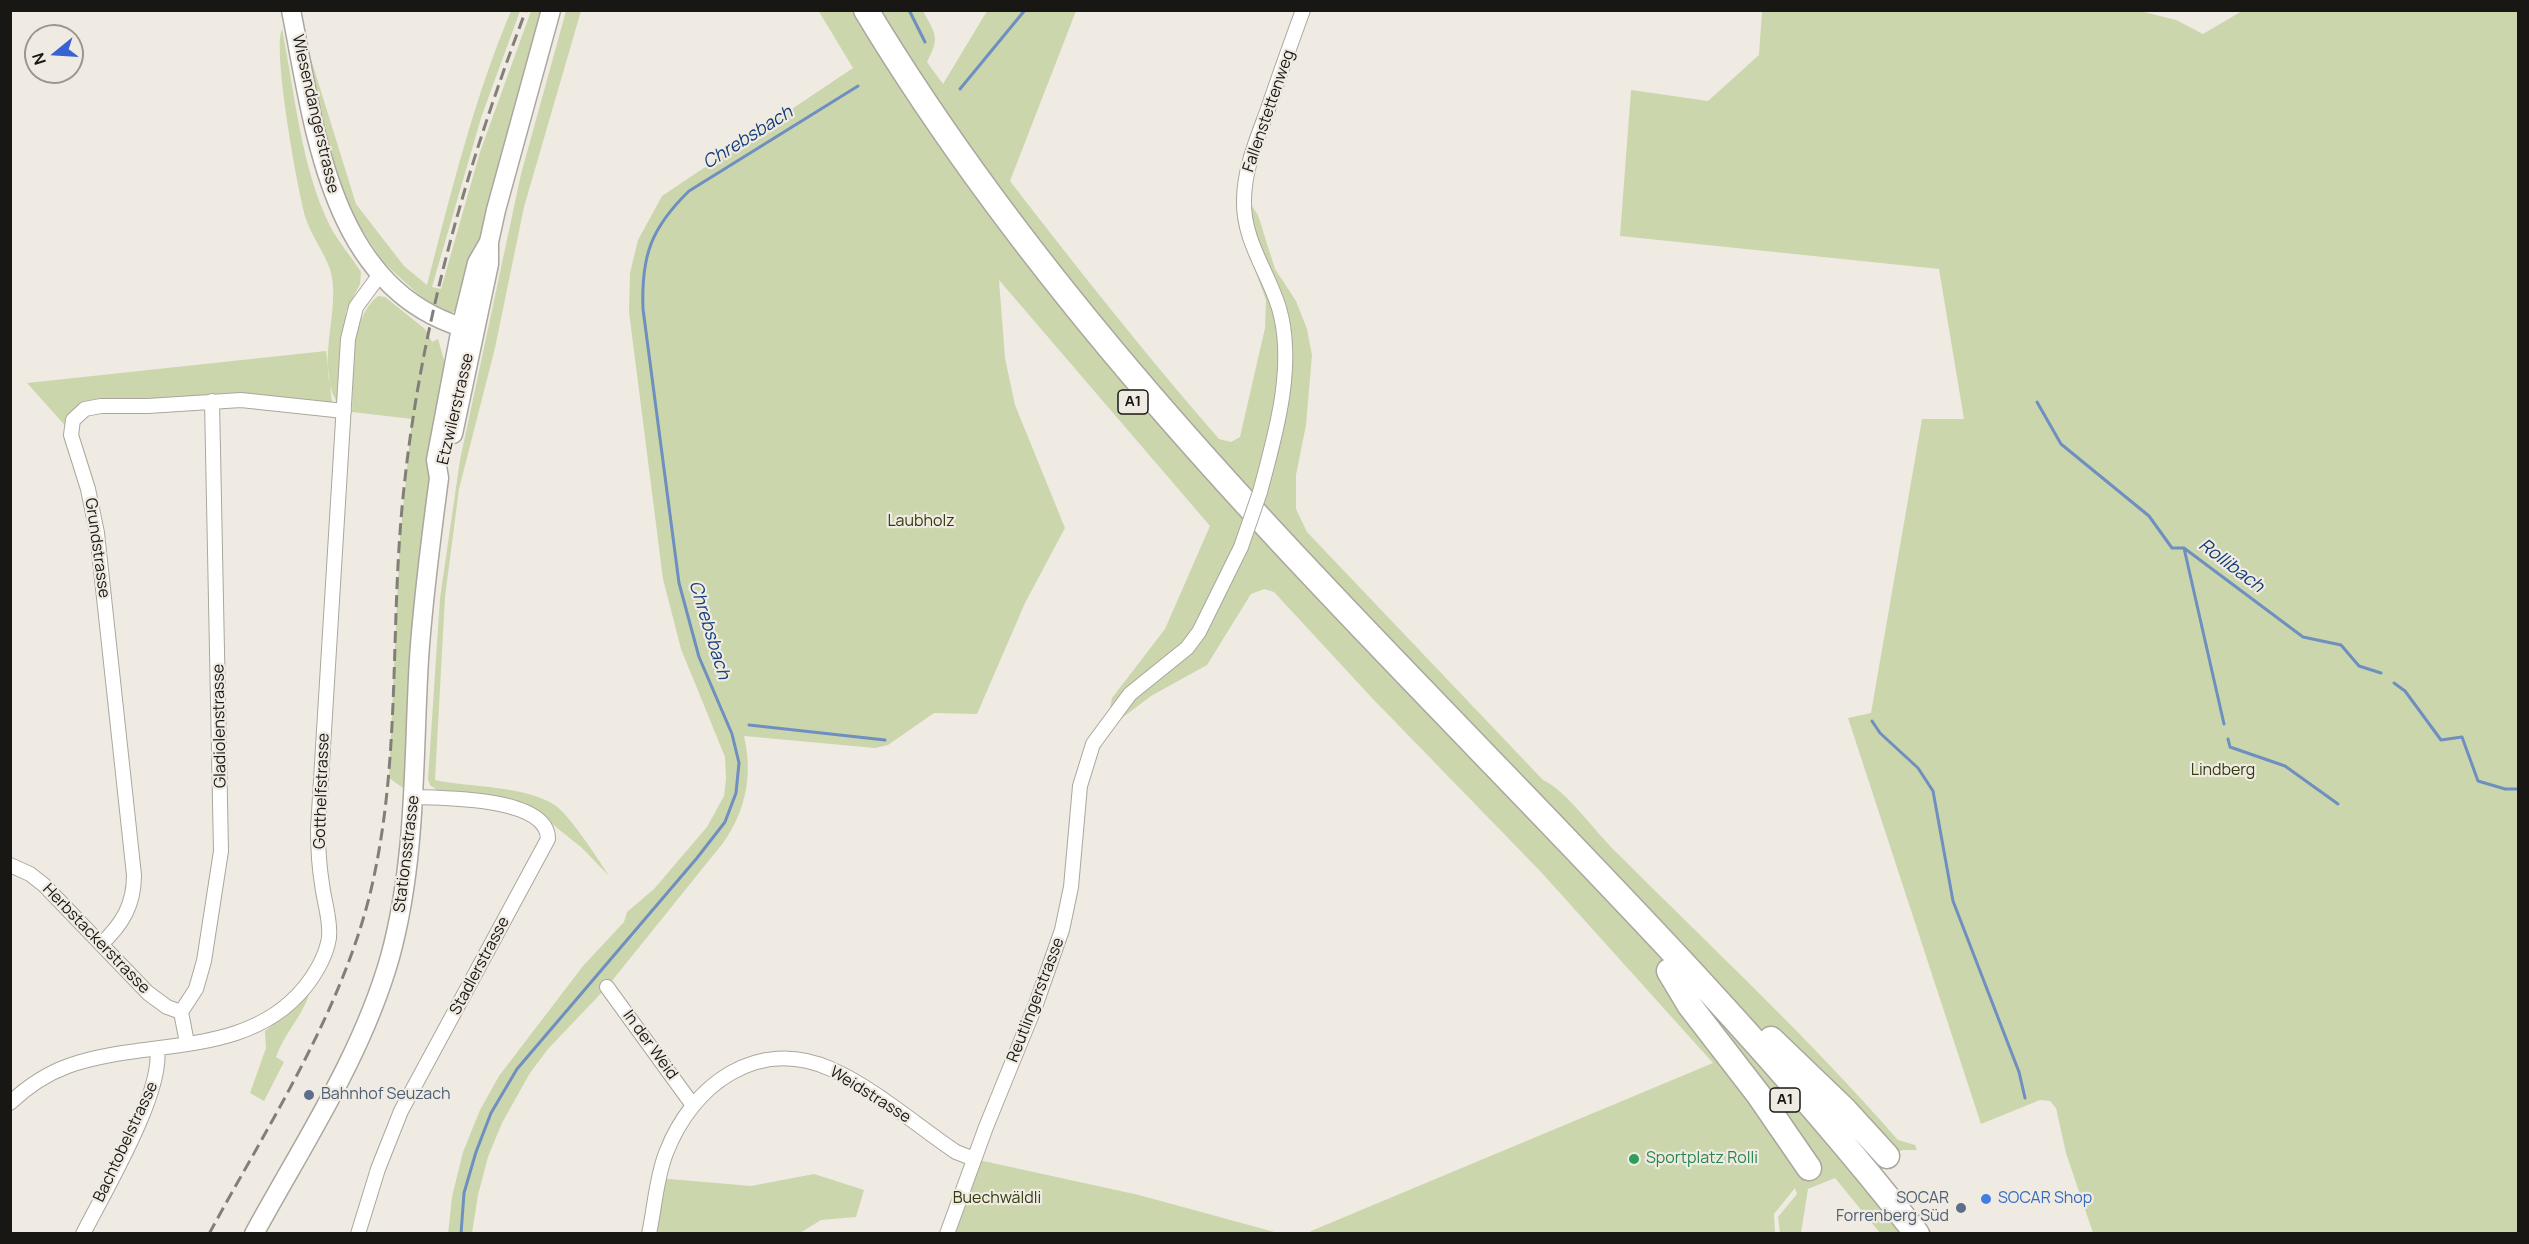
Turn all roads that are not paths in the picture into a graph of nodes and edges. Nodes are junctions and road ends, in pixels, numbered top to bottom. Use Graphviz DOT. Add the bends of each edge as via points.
graph roads {
  1 [pos="291,10"];
  2 [pos="551,10"];
  3 [pos="847,10"];
  4 [pos="866,10"];
  5 [pos="1303,10"];
  6 [pos="381,273"];
  7 [pos="468,329"];
  8 [pos="212,401"];
  9 [pos="344,411"];
  10 [pos="439,478"];
  11 [pos="1088,758"];
  12 [pos="414,797"];
  13 [pos="10,865"];
  14 [pos="102,944"];
  15 [pos="1669,970"];
  16 [pos="1701,982"];
  17 [pos="607,987"];
  18 [pos="181,1012"];
  19 [pos="186,1043"];
  20 [pos="156,1049"];
  21 [pos="10,1103"];
  22 [pos="692,1104"];
  23 [pos="1887,1156"];
  24 [pos="974,1159"];
  25 [pos="1809,1168"];
  26 [pos="83,1233"];
  27 [pos="254,1233"];
  28 [pos="358,1233"];
  29 [pos="649,1233"];
  30 [pos="947,1233"];
  31 [pos="1896,1233"];
  32 [pos="1917,1233"];
  1 -- 6 [label="main road, Wiesendangerstrasse" via="330,187 351,232"];
  2 -- 7 [label="main road, Etzwilerstrasse" via="516,129 489,242 489,264"];
  3 -- 15 [label="highway, A1" via="959,182 1130,398 1322,609"];
  4 -- 16 [label="highway, A1" via="936,121 999,210 1147,393 1336,601"];
  5 -- 11 [label="street, Fallenstettenweg, bridge" via="1245,181 1244,217 1279,307 1285,341 1280,402 1260,492 1241,547 1199,632 1187,648 1130,694 1093,744"];
  6 -- 7 [label="main road, Wiesendangerstrasse" via="426,311"];
  6 -- 9 [label="street, Gotthelfstrasse" via="362,297 350,323"];
  7 -- 10 [label="main road, Etzwilerstrasse" via="447,463"];
  8 -- 9 [label="street, Grundstrasse" via="270,401"];
  8 -- 14 [label="street, Grundstrasse" via="95,406 81,411 71,425 95,519 134,874 128,910"];
  8 -- 18 [label="street, Gladiolenstrasse" via="221,851 204,961 193,995"];
  9 -- 19 [label="street, Gotthelfstrasse" via="318,830 329,924 327,946 307,984 277,1014 240,1032"];
  10 -- 12 [label="main road, Stationsstrasse" via="419,659"];
  11 -- 24 [label="street, Reutlingerstrasse" via="1080,786 1071,887 1062,930"];
  12 -- 27 [label="main road, Stationsstrasse" via="405,889 378,994 344,1071"];
  12 -- 28 [label="street, Stadlerstrasse" via="466,799 508,807 539,819 548,839 401,1111"];
  13 -- 14 [label="street, Herbstackerstrasse" via="38,879"];
  14 -- 18 [label="street, Herbstackerstrasse" via="148,993"];
  15 -- 25 [label="highway, A1" via="1690,1006"];
  15 -- 31 [label="highway, A1" via="1801,1118"];
  16 -- 23 [label="highway, A1" via="1778,1044"];
  16 -- 32 [label="highway, A1"];
  17 -- 22 [label="street, In der Weid"];
  18 -- 19 [label="street"];
  19 -- 20 [label="street, Gotthelfstrasse"];
  20 -- 21 [label="street, Gotthelfstrasse" via="67,1066 35,1083"];
  20 -- 26 [label="street, Bachtobelstrasse" via="156,1077"];
  22 -- 24 [label="street, Weidstrasse" via="713,1084 740,1068 775,1060 800,1060 840,1074 956,1152"];
  22 -- 29 [label="street, Weidstrasse" via="662,1163"];
  24 -- 30 [label="street, Reutlingerstrasse"];
}
